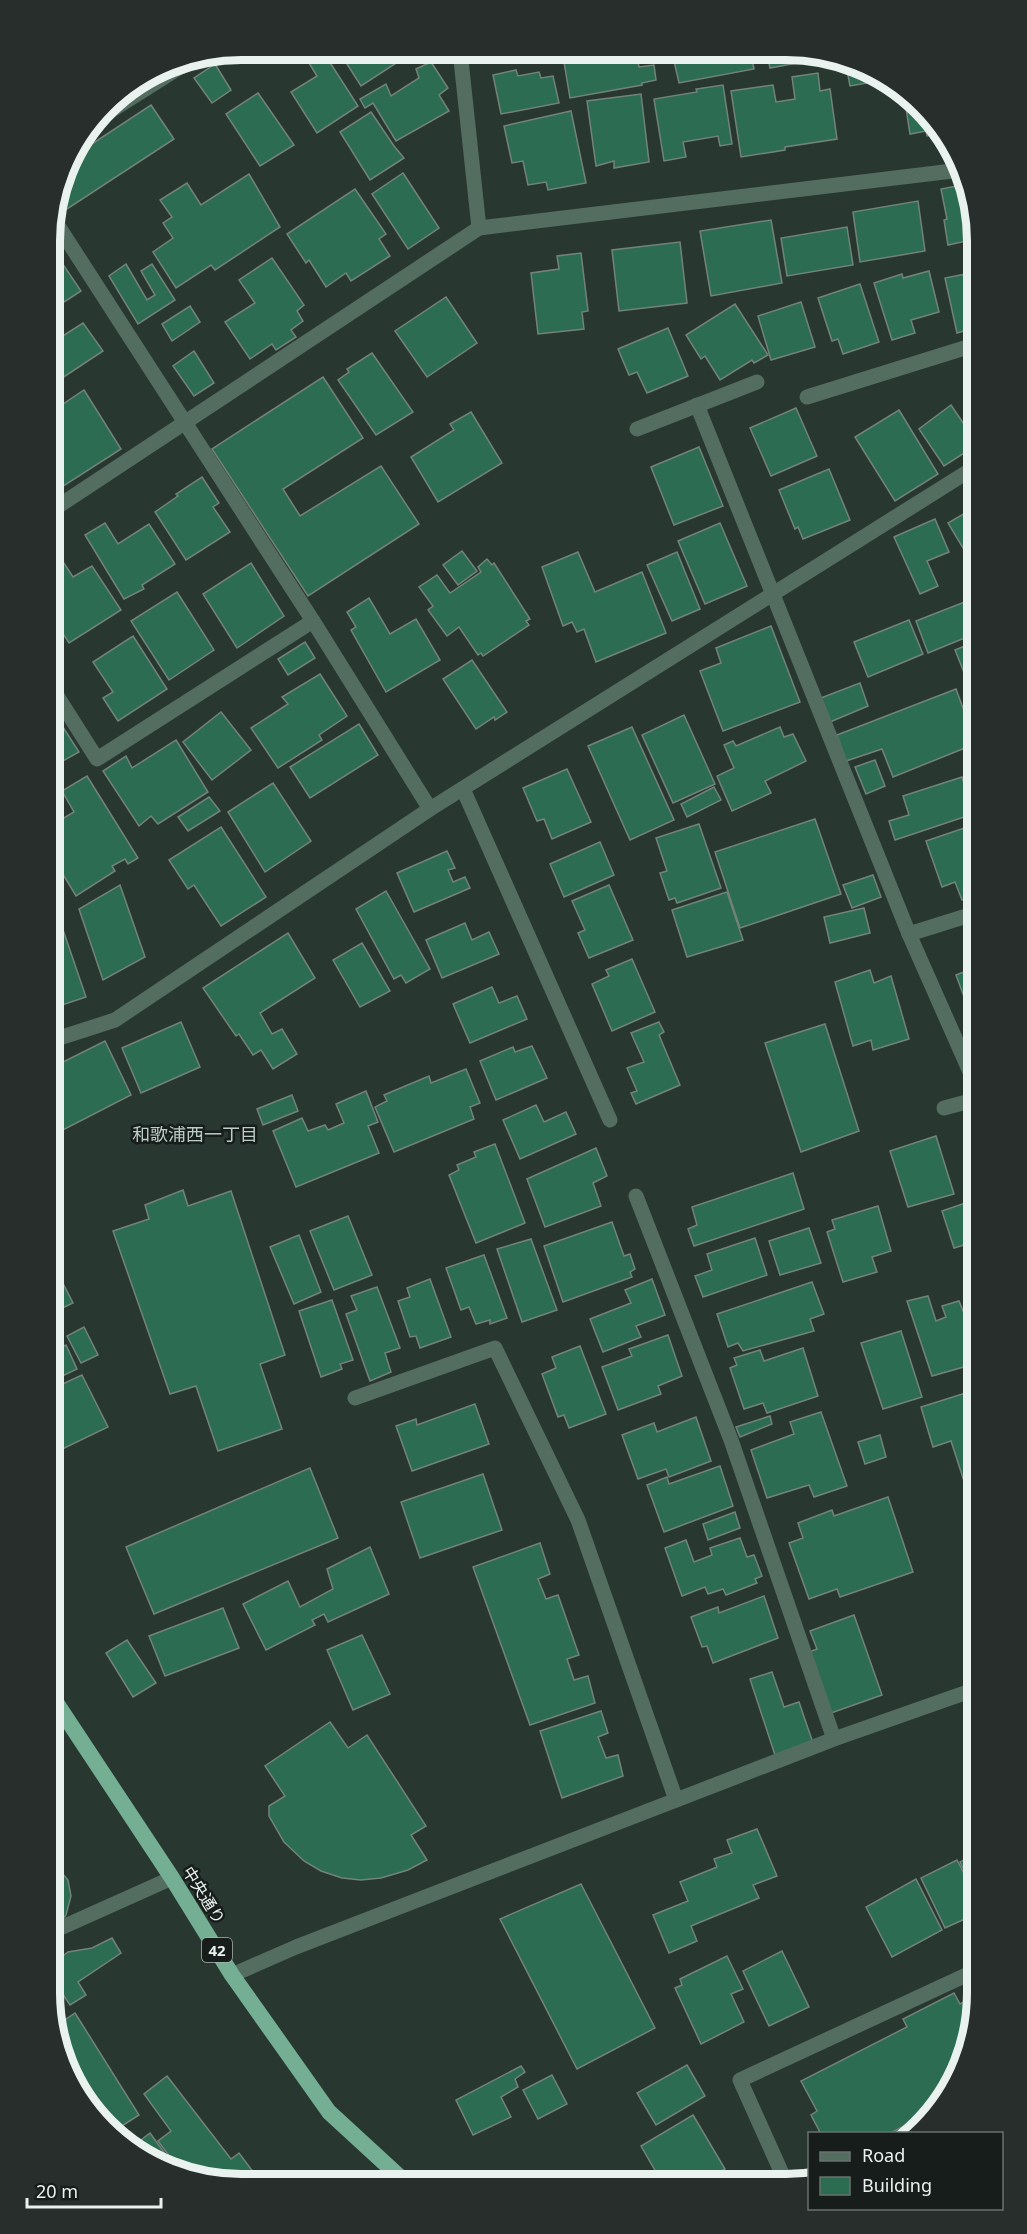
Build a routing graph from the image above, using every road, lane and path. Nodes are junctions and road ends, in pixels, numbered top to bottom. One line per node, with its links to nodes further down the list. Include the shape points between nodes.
1 (461, 60): 5 (street)
2 (161, 79): 3 (street)
3 (133, 97)
4 (953, 171): 5 (street)
5 (478, 228): 11 (street)
6 (60, 229): 11 (street)
7 (967, 346): 9 (street)
8 (757, 382): 10 (street)
9 (807, 397)
10 (697, 405): 12 (street); 15 (street)
11 (186, 422): 14 (street); 16 (street)
12 (637, 429)
13 (967, 472): 15 (street)
14 (60, 505)
15 (772, 592): 18 (street); 21 (street)
16 (313, 621): 17 (street, via 97,759); 19 (street)
17 (60, 702)
18 (463, 789): 19 (street); 26 (street)
19 (430, 809): 22 (street, via 115,1020)
20 (967, 916): 21 (street)
21 (909, 934): 23 (street)
22 (60, 1038)
23 (967, 1065)
24 (967, 1103): 25 (street)
25 (944, 1108)
26 (610, 1120)
27 (636, 1196): 31 (street, via 730,1440)
28 (355, 1398): 32 (street, via 495,1348 578,1520)
29 (967, 1696): 31 (street)
30 (60, 1709): 33 (highway, 中央通り / 42)
31 (834, 1739): 32 (street)
32 (676, 1800): 35 (street)
33 (172, 1878): 34 (street); 35 (highway, 中央通り / 42)
34 (60, 1928)
35 (232, 1975): 37 (highway, 中央通り / 42, via 329,2112)
36 (967, 1975): 38 (street, via 740,2080)
37 (396, 2174)
38 (782, 2174)

